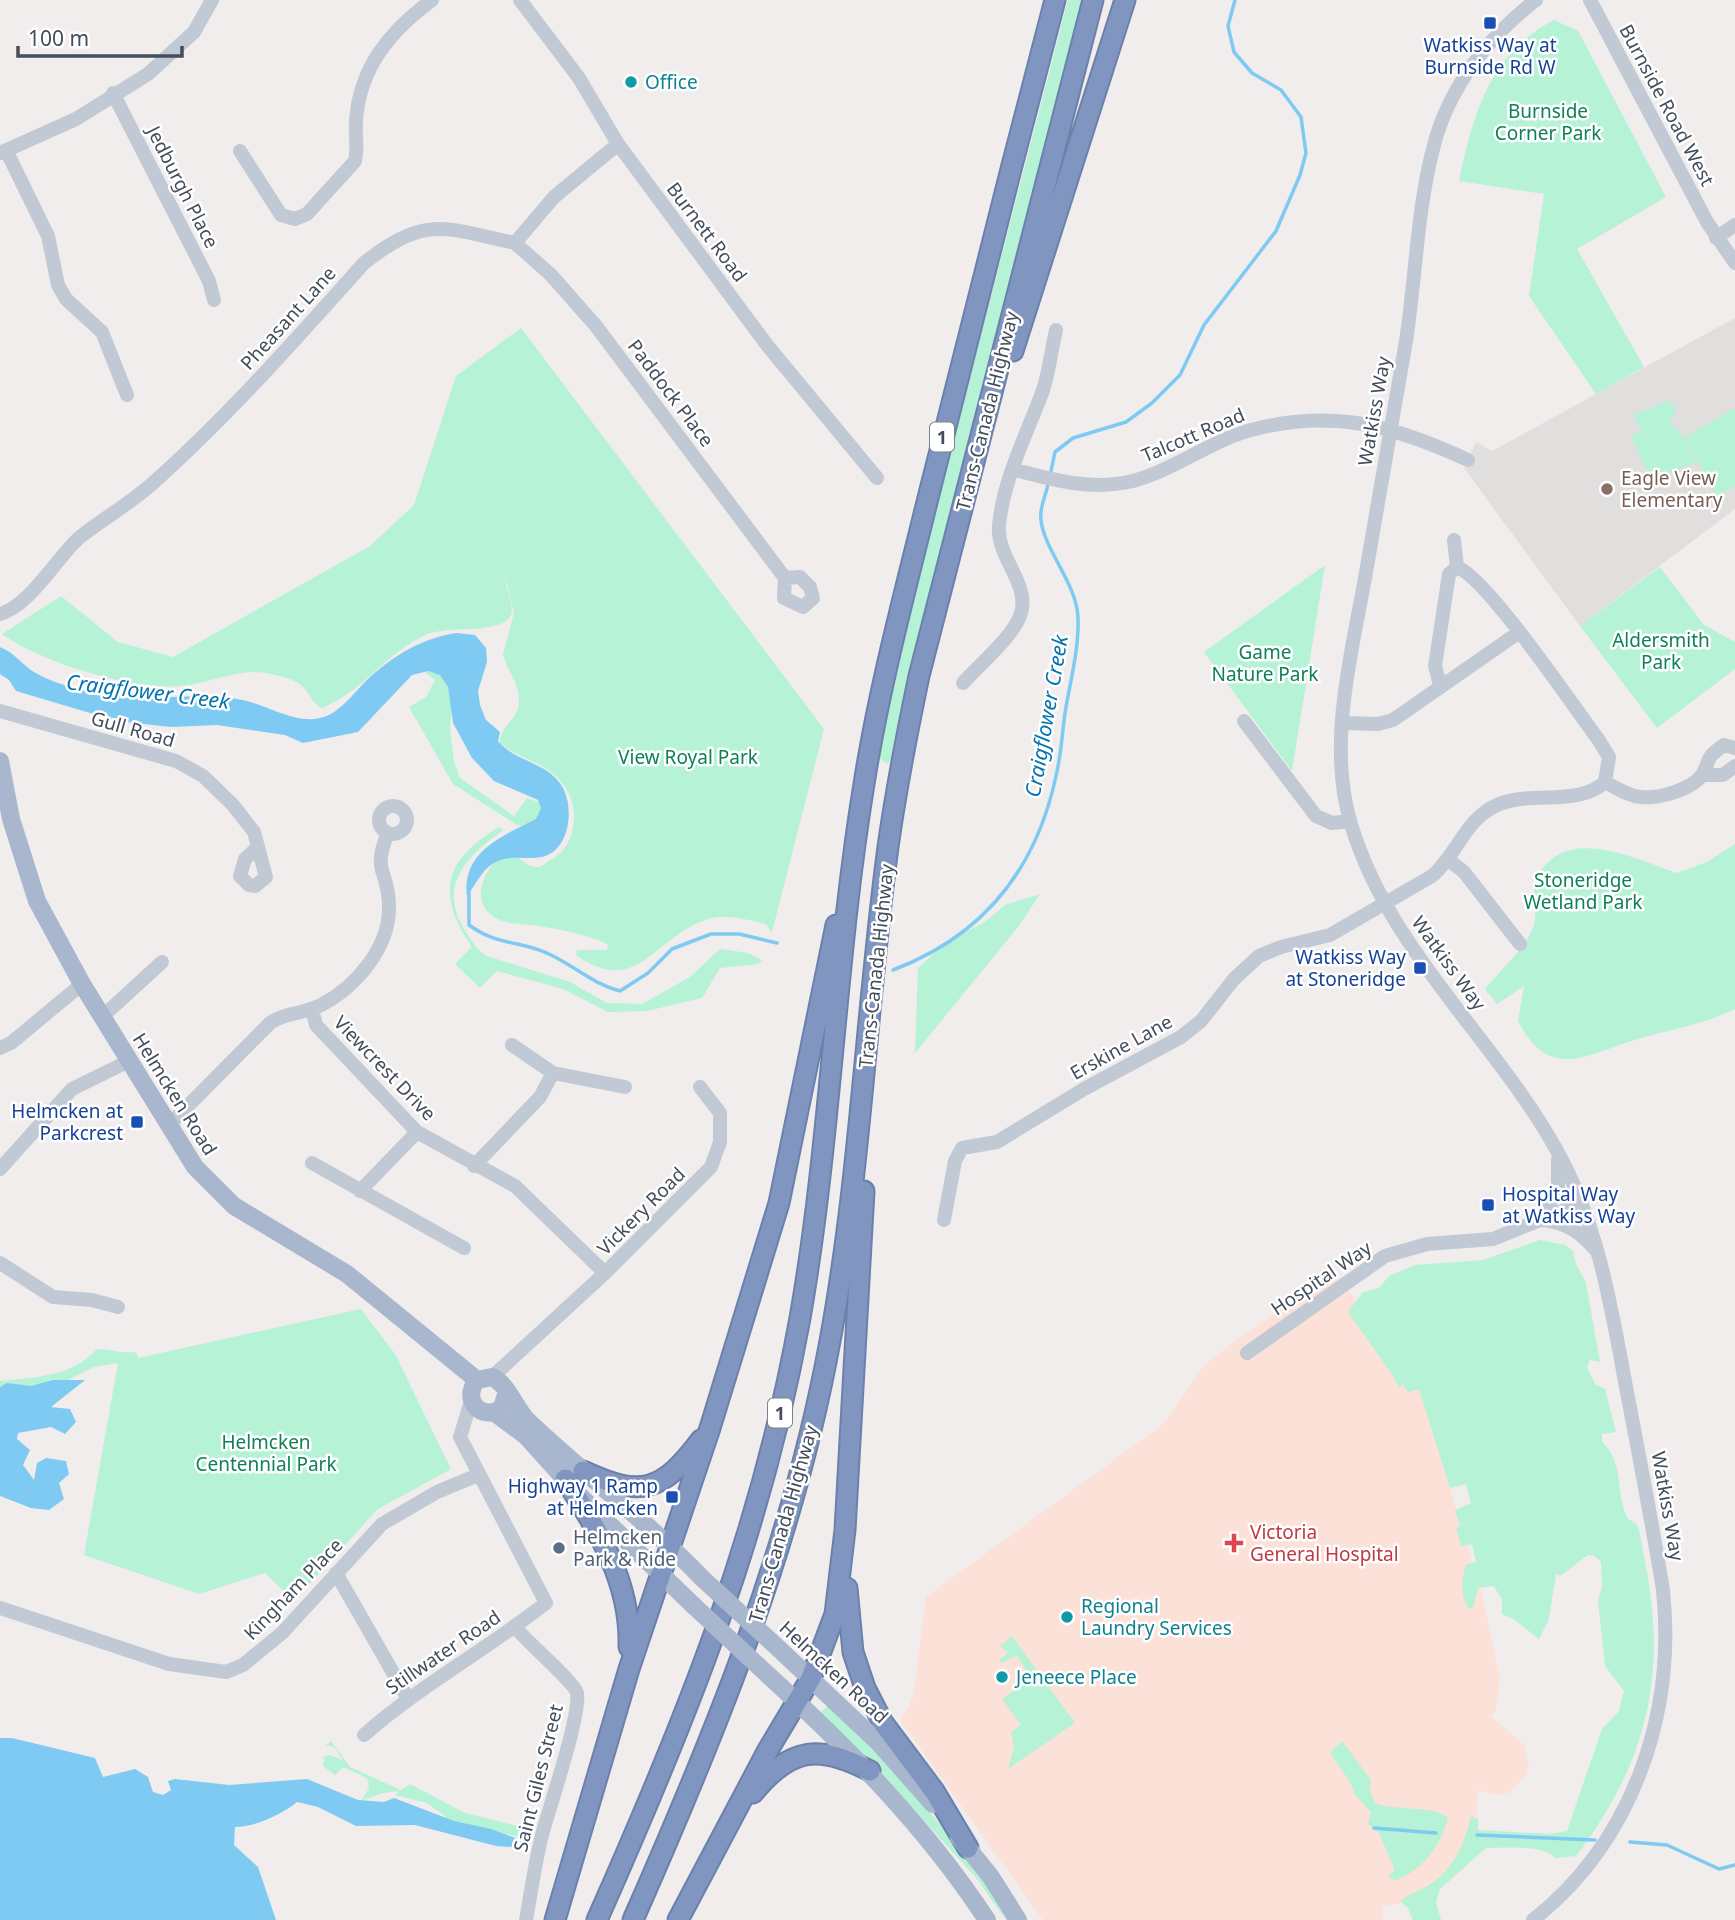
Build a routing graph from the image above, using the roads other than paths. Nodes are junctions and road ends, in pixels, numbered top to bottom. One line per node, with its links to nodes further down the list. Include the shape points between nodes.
1 (212, 0): 9 (street, via 194,32 175,52)
2 (432, 0): 12 (street, via 383,44 368,69 356,122 355,161 307,214 288,218 276,209)
3 (520, 0): 10 (street, Burnett Road, via 579,78)
4 (1055, 0): 47 (highway, Trans-Canada Highway / 1, via 885,671)
5 (1093, 0): 24 (highway, Trans-Canada Highway / 1)
6 (1125, 0): 24 (highway)
7 (1536, 0): 20 (street, Watkiss Way, via 1492,39 1472,64 1448,106 1434,145)
8 (1590, 0): 14 (street, Burnside Road West)
9 (113, 93): 11 (street, via 76,119); 17 (street, Jedburgh Place, via 209,281)
10 (618, 144): 15 (street, via 554,197); 23 (street, Burnett Road, via 767,345)
11 (3, 151): 19 (street, via 48,236 58,285 66,299 102,332)
12 (240, 151)
13 (1735, 225): 14 (street)
14 (1716, 238): 16 (street, Burnside Road West)
15 (515, 243): 27 (street, Paddock Place, via 596,326); 29 (street, Pheasant Lane, via 458,229 421,229 389,243 364,263 211,429 150,485 79,538)
16 (1735, 263)
17 (214, 300)
18 (1056, 330): 22 (street, via 1043,390)
19 (127, 395)
20 (1391, 429): 21 (street, Talcott Road); 22 (street, Talcott Road, via 1324,420 1277,424 1248,431 1134,481 1093,486); 36 (street, Watkiss Way)
21 (1468, 460)
22 (1012, 470): 32 (street, via 998,527 1022,598 1021,612 1015,626)
23 (877, 478)
24 (967, 495): 52 (highway, Trans-Canada Highway / 1, via 919,676 904,752 888,845)
25 (1454, 540): 26 (street)
26 (1457, 567): 31 (street, via 1468,571); 33 (street, via 1449,574 1435,666)
27 (785, 578)
28 (0, 604): 29 (street)
29 (16, 605): 30 (street, Pheasant Lane)
30 (0, 614)
31 (1518, 633): 33 (street); 41 (street, via 1609,757)
32 (963, 683)
33 (1440, 685): 36 (street, via 1392,720)
34 (0, 711): 45 (street, Gull Road, via 176,761 203,776 233,805 254,832)
35 (1244, 721): 42 (street, via 1316,816 1332,823)
36 (1343, 723): 42 (street, Watkiss Way, via 1342,763)
37 (1735, 748): 40 (street, via 1724,745 1709,756)
38 (0, 761): 43 (main road, Helmcken Road)
39 (1735, 766): 40 (street, via 1723,775)
40 (1702, 775): 41 (street, via 1686,787 1642,797)
41 (1605, 782): 46 (street, via 1580,795 1496,805 1479,816)
42 (1350, 821): 48 (street, Watkiss Way)
43 (6, 822): 51 (main road, Helmcken Road, via 37,901)
44 (388, 833): 53 (street, via 379,861 389,915 379,948 336,995)
45 (256, 849)
46 (1449, 860): 48 (street); 49 (street, via 1464,872)
47 (850, 878): 79 (highway, via 831,940 779,1203); 98 (highway, Trans-Canada Highway / 1, via 810,1257 776,1434 759,1502 709,1654)
48 (1385, 905): 63 (street, Watkiss Way); 69 (street, Erskine Lane, via 1330,935 1259,956 1181,1037 997,1142 961,1148)
49 (1520, 944)
50 (162, 962): 54 (street)
51 (82, 984): 54 (main road, Helmcken Road); 56 (street)
52 (871, 1004): 82 (highway, via 871,1108); 99 (highway, Trans-Canada Highway / 1, via 843,1265 806,1452 745,1653)
53 (312, 1009): 61 (street, via 270,1023); 62 (street, Viewcrest Drive, via 316,1025)
54 (102, 1017): 57 (main road, Helmcken Road)
55 (512, 1045): 58 (street)
56 (0, 1048)
57 (129, 1061): 61 (main road, Helmcken Road); 66 (street, via 72,1089)
58 (553, 1073): 59 (street); 65 (street, via 540,1097)
59 (625, 1087)
60 (700, 1087): 74 (street, Vickery Road, via 720,1113 720,1142 711,1167)
61 (168, 1126): 77 (main road, Helmcken Road, via 195,1167 234,1206 347,1275)
62 (417, 1132): 65 (street, Viewcrest Drive); 67 (street)
63 (1558, 1151): 68 (street, Watkiss Way); 70 (street, via 1558,1187)
64 (313, 1163): 67 (street)
65 (474, 1166): 74 (street, Viewcrest Drive, via 515,1186)
66 (0, 1169)
67 (360, 1191): 71 (street)
68 (1582, 1203): 70 (street, Hospital Way); 72 (street, Watkiss Way)
69 (944, 1220)
70 (1542, 1220): 72 (street, via 1563,1222); 76 (street, Hospital Way, via 1493,1238 1427,1244 1385,1256)
71 (464, 1248)
72 (1600, 1255): 103 (street, Watkiss Way, via 1664,1590 1664,1682 1649,1750 1619,1819 1581,1873)
73 (0, 1264): 75 (street, via 53,1297)
74 (604, 1273): 77 (street, Vickery Road)
75 (118, 1307)
76 (1247, 1353)
77 (486, 1390): 78 (main road, via 485,1414); 78 (main road, via 507,1400); 80 (street, via 460,1437); 81 (main road, Helmcken Road, via 517,1410)
78 (495, 1413): 81 (main road, Helmcken Road)
79 (710, 1428): 81 (highway, via 678,1467 649,1486 625,1488); 83 (highway)
80 (478, 1475): 84 (street, Kingham Place, via 382,1524); 87 (street, Stillwater Road, via 545,1603)
81 (574, 1475): 83 (main road, Helmcken Road); 85 (main road, Helmcken Road); 88 (highway, via 624,1593 630,1620)
82 (845, 1530): 89 (highway, via 835,1614); 94 (highway, via 850,1634 864,1688)
83 (670, 1544): 85 (highway); 89 (main road, Helmcken Road, bridge)
84 (336, 1573): 86 (street, Kingham Place, via 282,1633 243,1665 226,1672 169,1664); 90 (street)
85 (660, 1573): 88 (highway); 91 (main road, Helmcken Road, bridge)
86 (0, 1608)
87 (515, 1627): 90 (street, Stillwater Road); 96 (street, Saint Giles Street, via 548,1663 568,1677 577,1693)
88 (629, 1669): 97 (highway)
89 (811, 1678): 91 (highway); 94 (main road, Helmcken Road, via 880,1744)
90 (407, 1697): 92 (street, Stillwater Road)
91 (796, 1700): 93 (main road, Helmcken Road); 95 (highway)
92 (364, 1735)
93 (870, 1771): 95 (highway, via 831,1754 792,1758 768,1775); 101 (main road, Helmcken Road, via 934,1846)
94 (968, 1848): 102 (main road, Helmcken Road)
95 (716, 1849): 100 (highway)
96 (526, 1920)
97 (555, 1920)
98 (597, 1920)
99 (633, 1920)
100 (678, 1920)
101 (987, 1920)
102 (1018, 1920)
103 (1533, 1920)

